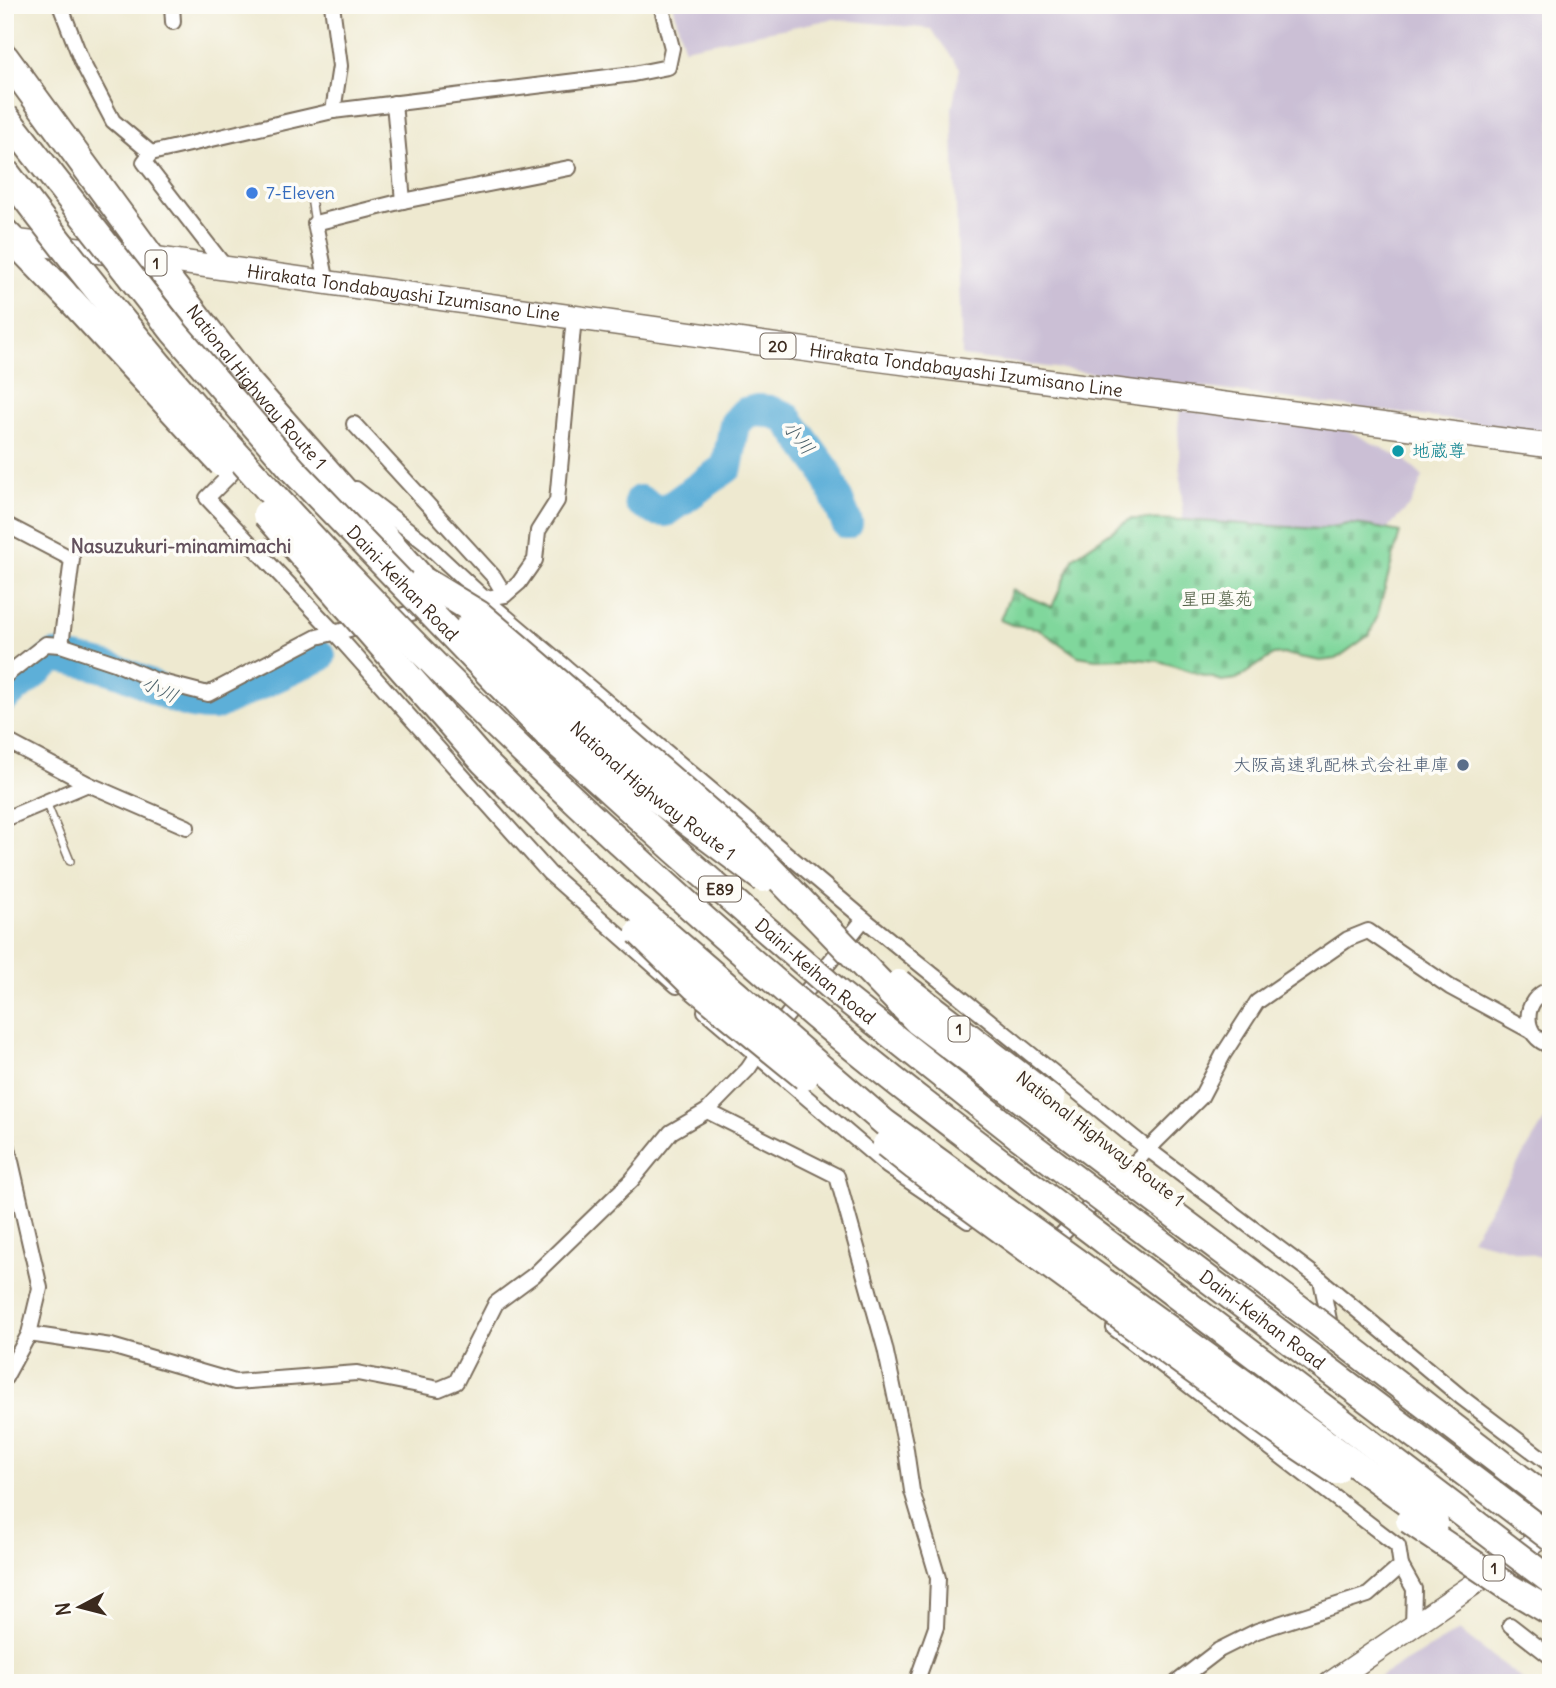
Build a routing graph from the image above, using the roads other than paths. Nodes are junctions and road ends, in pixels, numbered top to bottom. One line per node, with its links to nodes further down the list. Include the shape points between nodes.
1 (60, 5): 10 (street, via 82,62 113,121)
2 (172, 5): 5 (street)
3 (332, 5): 8 (street, via 341,66)
4 (661, 5): 7 (street, via 673,48 668,66)
5 (173, 22)
6 (5, 57): 17 (highway, National Highway Route 1 / 1)
7 (394, 103): 8 (street); 14 (street)
8 (333, 111): 10 (street)
9 (5, 116): 56 (highway, Daini-Keihan Road / E89, bridge, via 174,332 294,471 547,734 841,995 1039,1152)
10 (151, 153): 18 (street, via 144,162)
11 (569, 168): 14 (street)
12 (5, 171): 59 (highway, Daini-Keihan Road / E89, bridge, via 147,351 270,492 419,650 644,865 818,1018)
13 (311, 198): 15 (lane)
14 (403, 201): 15 (street)
15 (315, 223): 19 (street)
16 (8, 238): 17 (main road, Hirakata Tondabayashi Izumisano Line / 20); 24 (highway, 1, bridge)
17 (152, 258): 18 (main road, Hirakata Tondabayashi Izumisano Line / 20); 23 (highway, National Highway Route 1 / 1, via 249,383)
18 (226, 268): 19 (main road, Hirakata Tondabayashi Izumisano Line / 20)
19 (327, 282): 20 (main road, Hirakata Tondabayashi Izumisano Line / 20)
20 (574, 317): 22 (main road, Hirakata Tondabayashi Izumisano Line / 20); 27 (street, via 557,501 538,531 535,560)
21 (354, 424): 27 (street, via 494,577)
22 (1551, 446)
23 (319, 460): 26 (highway, National Highway Route 1 / 1); 28 (street, via 424,542)
24 (231, 474): 29 (street, via 207,498); 33 (highway, 1, bridge)
25 (5, 524): 30 (street, via 72,559)
26 (423, 580): 49 (highway, National Highway Route 1 / 1, bridge, via 637,784 1066,1111); 53 (highway, bridge, via 479,614 747,845 917,1021)
27 (505, 595): 28 (street)
28 (485, 599): 29 (street, via 453,602); 39 (street)
29 (335, 633): 30 (street, via 317,636 208,694 154,680); 43 (street, via 549,873)
30 (61, 645): 31 (street, via 46,644)
31 (5, 676)
32 (5, 740): 34 (street)
33 (483, 761): 58 (highway, 1, bridge, via 595,872 885,1123); 60 (highway, bridge, via 523,819 695,987 915,1167 1288,1439)
34 (88, 784): 35 (street); 37 (street)
35 (46, 802): 36 (street); 38 (lane)
36 (5, 819)
37 (187, 827)
38 (70, 861)
39 (864, 919): 43 (street); 46 (street)
40 (1551, 989): 41 (street, via 1532,1002 1528,1011)
41 (1531, 1031): 42 (street); 46 (street, via 1450,987 1368,931 1348,939 1257,1002 1201,1097)
42 (1551, 1046)
43 (756, 1056): 44 (street); 47 (street, via 887,1166)
44 (707, 1111): 50 (street, via 671,1132 621,1191 534,1275 496,1303 456,1382 439,1389 356,1373 235,1382 111,1346); 64 (street, via 837,1176 885,1348 912,1491 938,1578 936,1627)
45 (5, 1135): 50 (street, via 40,1288)
46 (1149, 1150): 47 (street); 48 (street)
47 (1031, 1264): 57 (street, via 1398,1546)
48 (1321, 1280): 49 (street); 52 (street)
49 (1329, 1320): 54 (highway, National Highway Route 1 / 1, bridge)
50 (29, 1334): 51 (street)
51 (5, 1378)
52 (1546, 1462)
53 (1551, 1502)
54 (1551, 1510)
55 (1551, 1531): 58 (street)
56 (1551, 1538)
57 (1401, 1566): 62 (street, via 1414,1589); 65 (street, via 1368,1595 1257,1631 1219,1650)
58 (1494, 1568): 60 (highway, 1); 62 (street)
59 (1551, 1581)
60 (1551, 1614)
61 (1510, 1625): 63 (street)
62 (1413, 1627): 66 (street)
63 (1551, 1657)
64 (916, 1683)
65 (1176, 1683)
66 (1330, 1683)

